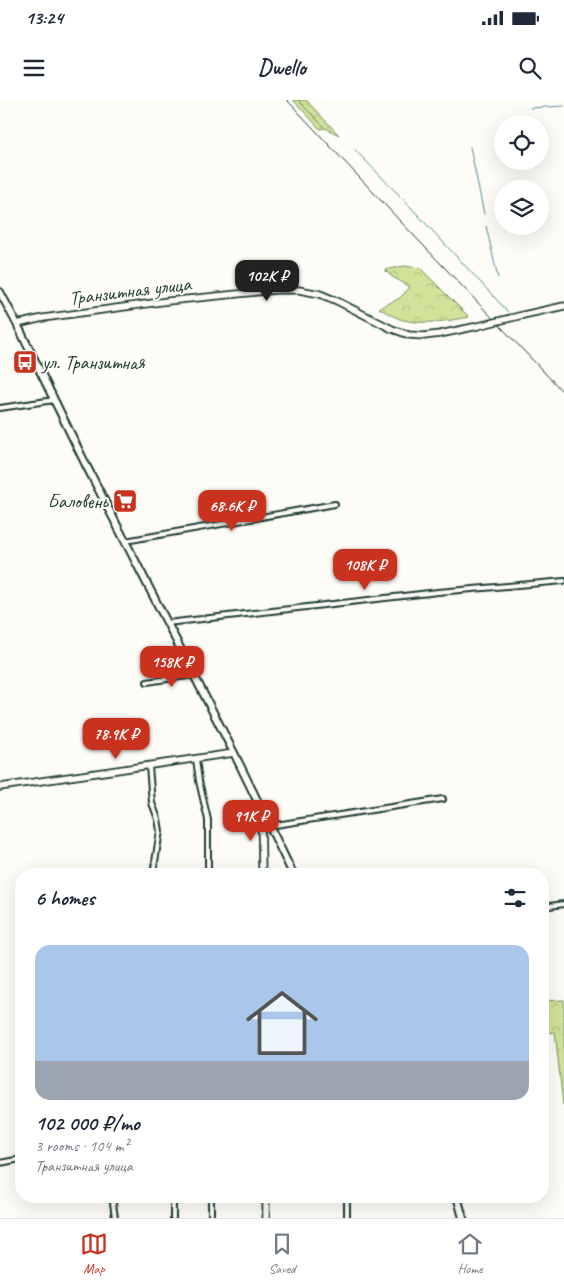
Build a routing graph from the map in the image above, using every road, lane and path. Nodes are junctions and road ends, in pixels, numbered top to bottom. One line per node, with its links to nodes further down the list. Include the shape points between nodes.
1 (0, 292): 3 (main road)
2 (564, 306): 3 (main road, Транзитная улица, bridge, via 424,336 392,329 320,294 276,290 43,318)
3 (17, 324): 4 (main road)
4 (54, 400): 5 (street); 7 (main road)
5 (0, 408)
6 (335, 504): 7 (street)
7 (125, 541): 9 (main road)
8 (564, 581): 9 (street)
9 (167, 623): 10 (main road)
10 (194, 675): 11 (street); 12 (main road)
11 (147, 682)
12 (234, 753): 13 (main road); 17 (main road)
13 (196, 759): 14 (main road); 20 (street, via 208,820)
14 (149, 766): 15 (main road); 19 (street, via 152,803 160,831)
15 (0, 787)
16 (444, 799): 18 (street)
17 (261, 809): 18 (main road); 21 (main road)
18 (269, 826): 22 (main road)
19 (154, 868)
20 (208, 868)
21 (262, 868)
22 (290, 868)
23 (564, 904): 24 (street)
24 (549, 906)
25 (15, 1160): 26 (street)
26 (0, 1163)
27 (113, 1203): 33 (street)
28 (172, 1203): 34 (street)
29 (211, 1203): 35 (street)
30 (266, 1203): 36 (main road)
31 (347, 1203): 37 (street)
32 (459, 1203): 38 (main road)
33 (115, 1218)
34 (173, 1218)
35 (211, 1218)
36 (266, 1218)
37 (347, 1218)
38 (463, 1218)

